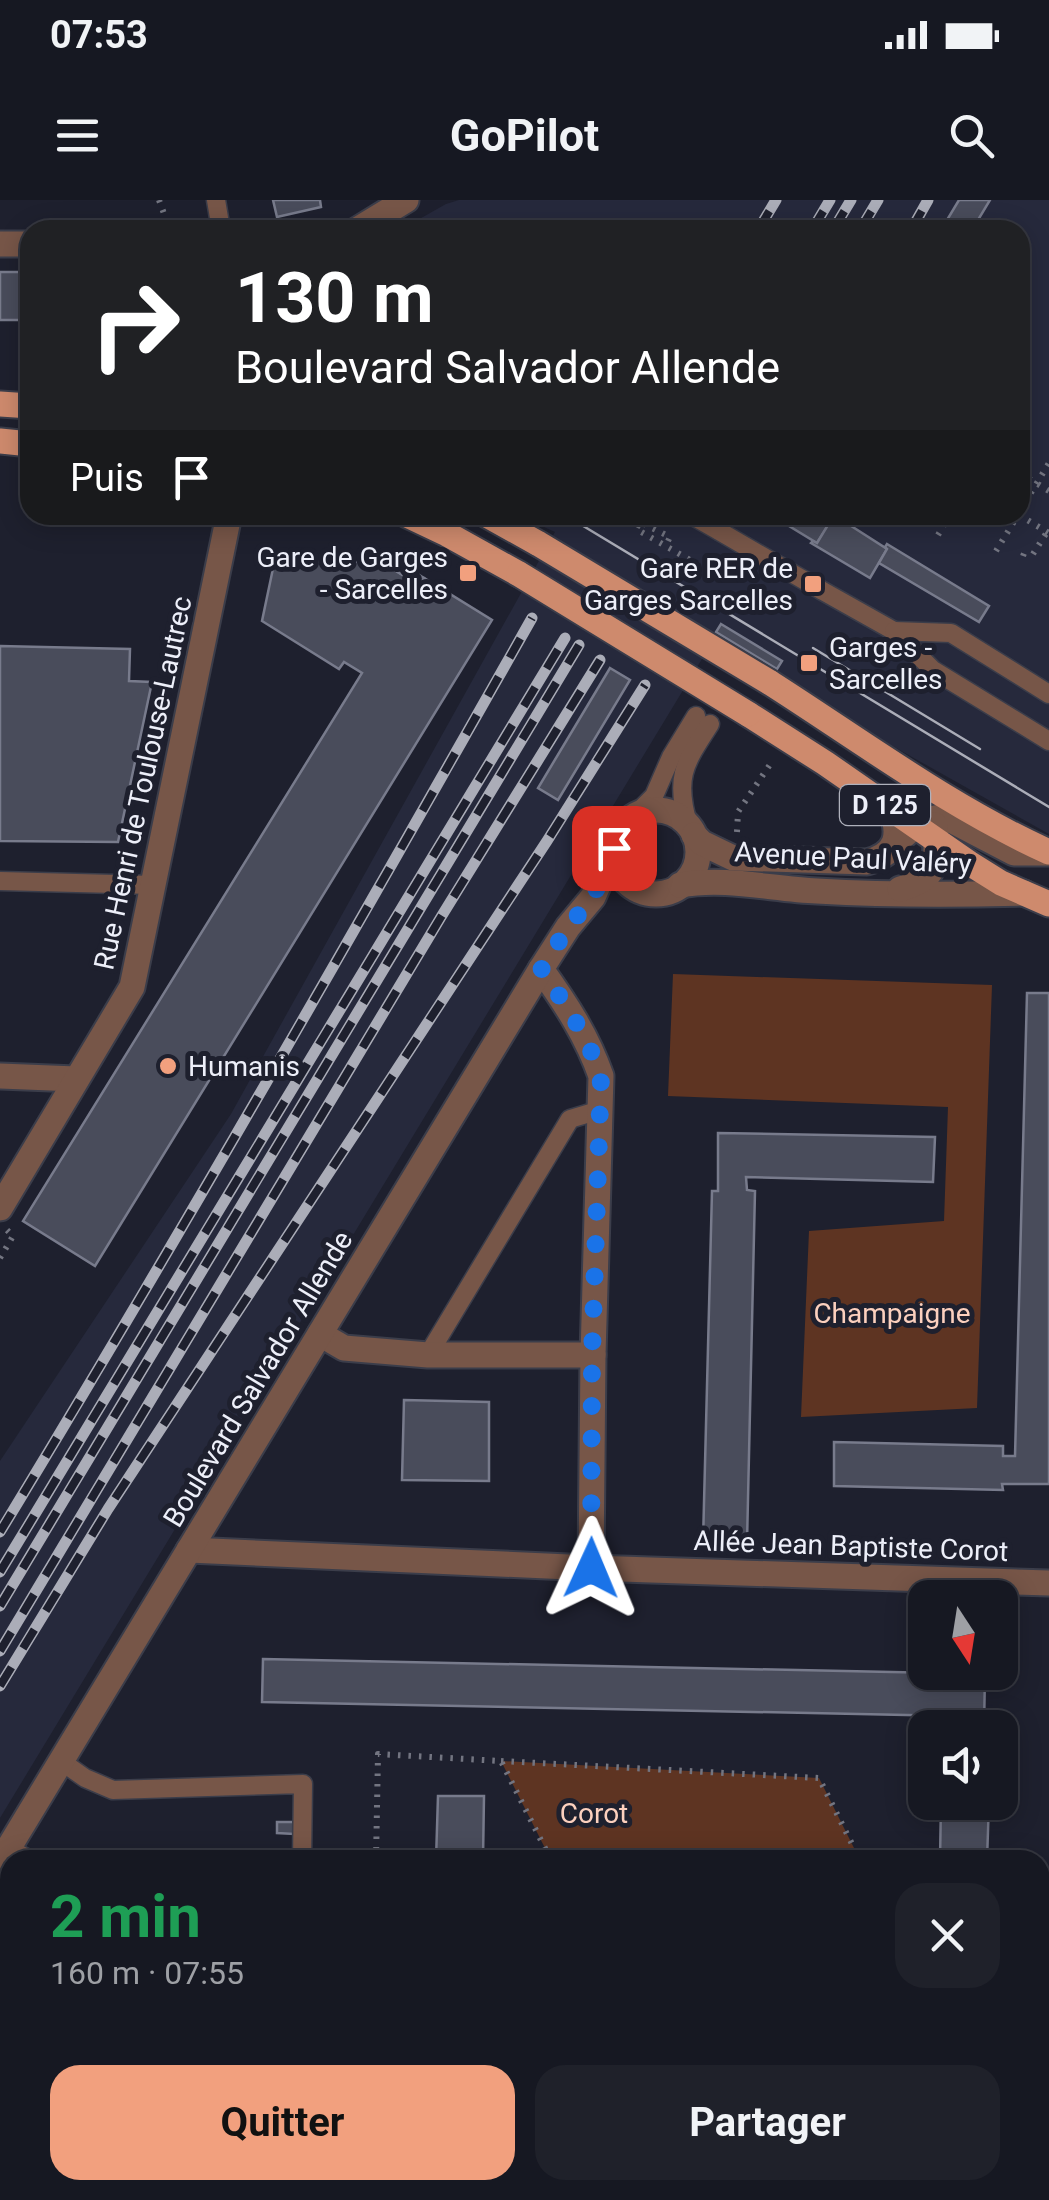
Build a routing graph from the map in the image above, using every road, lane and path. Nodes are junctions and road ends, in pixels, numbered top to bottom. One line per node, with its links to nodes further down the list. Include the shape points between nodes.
1 (406, 200): 2 (street)
2 (369, 220)
3 (1049, 463): 5 (path)
4 (1030, 479): 5 (path)
5 (1036, 483): 6 (path); 7 (path)
6 (1049, 491)
7 (1030, 494)
8 (227, 525): 36 (street, Rue Henri de Toulouse-Lautrec)
9 (428, 525): 27 (main road, Avenue Paul Valéry / D 125, bridge, via 748,714)
10 (505, 525): 26 (main road, Avenue Paul Valéry / D 125, bridge)
11 (638, 525): 21 (path)
12 (646, 525): 18 (path)
13 (709, 525): 22 (lane, bridge)
14 (944, 525): 17 (path)
15 (1012, 525): 19 (path)
16 (1048, 533): 20 (path)
17 (938, 534)
18 (668, 541)
19 (996, 552)
20 (1027, 554)
21 (711, 572)
22 (894, 631): 23 (lane, via 951,633); 24 (lane, via 932,670)
23 (1049, 694)
24 (1049, 741)
25 (765, 772): 30 (path, via 738,812)
26 (914, 776): 29 (street, via 924,788); 34 (main road, Avenue Paul Valéry / D 125)
27 (890, 808): 29 (main road, Avenue Paul Valéry / D 125); 33 (street, Avenue Paul Valéry, via 898,829)
28 (634, 816): 31 (street, via 664,811); 31 (lane, via 703,720 684,768 682,800); 32 (street)
29 (928, 828): 33 (street, via 907,832); 34 (street, via 945,816 1014,852); 39 (street, via 936,864 926,878); 40 (main road, Avenue Paul Valéry / D 125, via 1001,883)
30 (736, 830)
31 (692, 831): 33 (street, Avenue Paul Valéry, via 733,858 867,862); 37 (street, via 696,864)
32 (614, 848): 38 (street, via 624,879); 42 (street, Boulevard Salvador Allende, via 593,897)
33 (889, 850)
34 (1049, 853)
35 (0, 880): 36 (lane)
36 (153, 885): 45 (street, Rue Henri de Toulouse-Lautrec, via 132,987)
37 (680, 885): 38 (street); 39 (street, Avenue Paul Valéry, via 721,881)
38 (646, 892): 42 (street, Boulevard Salvador Allende, via 612,899)
39 (880, 893): 40 (street, Avenue Paul Valéry)
40 (1037, 894): 41 (main road, Avenue Paul Valéry / D 125)
41 (1049, 904)
42 (568, 927): 43 (street, Boulevard Salvador Allende)
43 (541, 970): 46 (street, via 589,1044 601,1076); 50 (street, Boulevard Salvador Allende)
44 (0, 1076): 45 (street)
45 (76, 1078): 47 (street, Rue Henri de Toulouse-Lautrec)
46 (600, 1110): 51 (lane, via 570,1119); 52 (street)
47 (0, 1208)
48 (0, 1222): 49 (path, via 13,1236)
49 (0, 1258)
50 (320, 1334): 51 (street, via 344,1348); 53 (street, Boulevard Salvador Allende)
51 (428, 1355): 52 (street)
52 (592, 1355): 54 (street)
53 (189, 1550): 54 (street, Allée Jean Baptiste Corot); 56 (street, Boulevard Salvador Allende)
54 (591, 1568): 55 (street, Allée Jean Baptiste Corot)
55 (1049, 1583)
56 (61, 1761): 58 (street, Boulevard Salvador Allende); 59 (lane, via 113,1790 302,1784)
57 (501, 1761): 60 (path, via 378,1754); 61 (path); 62 (path, via 819,1778)
58 (16, 1850)
59 (302, 1850)
60 (376, 1850)
61 (546, 1850)
62 (855, 1850)

